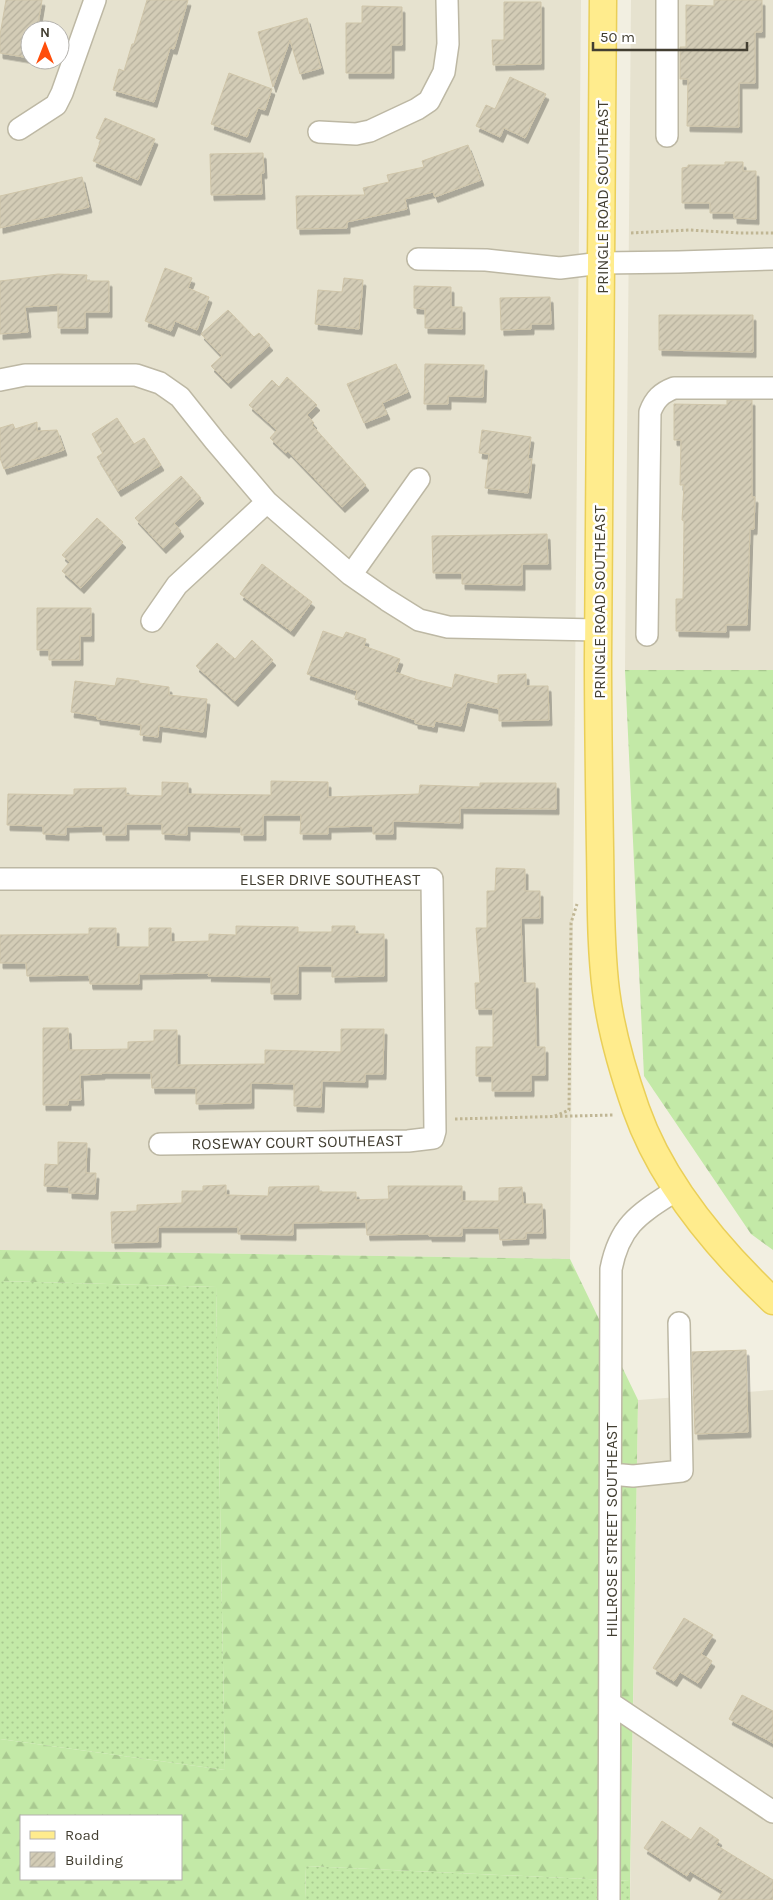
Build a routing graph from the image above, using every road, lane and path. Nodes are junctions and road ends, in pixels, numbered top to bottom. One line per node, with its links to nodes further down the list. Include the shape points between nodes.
1 (95, 0): 5 (street, via 56,105)
2 (447, 0): 6 (street, via 448,44 444,72 430,101 370,131 356,134)
3 (603, 0): 12 (main road, PRINGLE ROAD SOUTHEAST)
4 (666, 0): 7 (street)
5 (19, 129)
6 (320, 132)
7 (667, 136)
8 (631, 233): 9 (path, via 689,230)
9 (773, 233)
10 (418, 259): 12 (street, via 486,260 560,268)
11 (773, 259): 12 (street)
12 (601, 263): 19 (main road, PRINGLE ROAD SOUTHEAST)
13 (0, 380): 16 (street, via 25,375 136,375 160,384 180,397)
14 (773, 388): 20 (street, via 674,388 663,392 654,401 650,412)
15 (419, 479): 17 (street)
16 (267, 502): 17 (street); 18 (street, via 177,585)
17 (351, 575): 19 (street, via 419,620 448,626)
18 (152, 621)
19 (598, 630): 23 (main road, PRINGLE ROAD SOUTHEAST, via 602,942 606,993 621,1062)
20 (647, 635)
21 (0, 879): 25 (street, ELSER DRIVE SOUTHEAST, via 432,880)
22 (581, 899): 24 (path, via 572,923 569,1110)
23 (637, 1114): 24 (path); 27 (main road, PRINGLE ROAD SOUTHEAST, via 663,1167)
24 (555, 1116): 25 (path)
25 (434, 1129): 26 (street, ROSEWAY COURT SOUTHEAST, via 408,1141)
26 (160, 1144)
27 (678, 1189): 28 (main road, PRINGLE ROAD SOUTHEAST, via 704,1229); 30 (street, HILLROSE STREET SOUTHEAST, via 631,1223 615,1249 611,1269)
28 (773, 1301)
29 (679, 1323): 30 (street, via 682,1471 633,1476)
30 (611, 1474): 31 (street, HILLROSE STREET SOUTHEAST)
31 (610, 1703): 32 (street); 33 (street, HILLROSE STREET SOUTHEAST)
32 (773, 1812)
33 (609, 1900)

